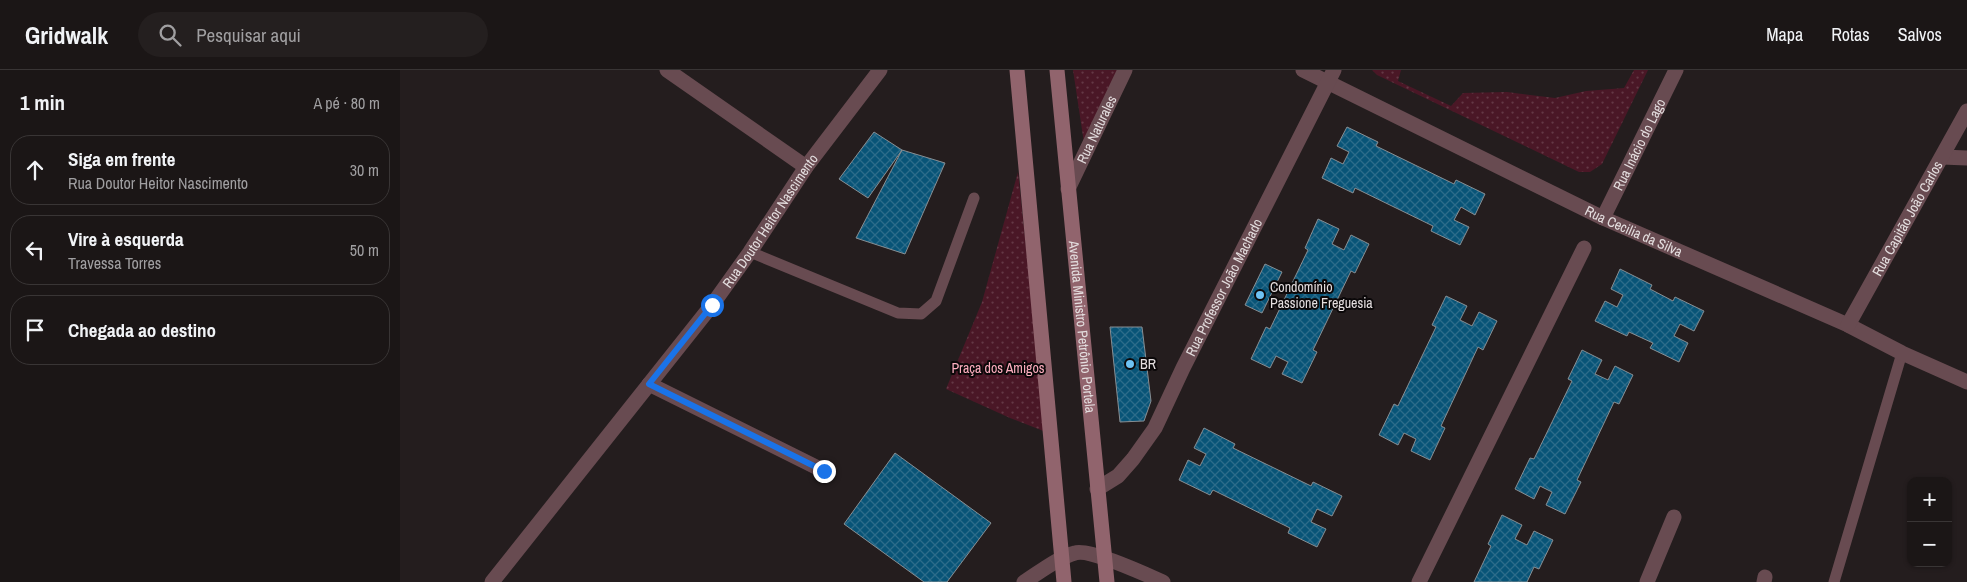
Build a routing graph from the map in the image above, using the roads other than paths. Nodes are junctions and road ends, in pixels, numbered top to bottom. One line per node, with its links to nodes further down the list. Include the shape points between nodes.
1 (667, 70): 12 (street)
2 (880, 70): 12 (street, Rua Doutor Heitor Nascimento)
3 (1017, 70): 25 (main road)
4 (1057, 70): 13 (main road, Avenida Ministro Petrônio Portela)
5 (1125, 70): 13 (street, Rua Naturales)
6 (1303, 70): 8 (street, Rua Cecilia da Silva)
7 (1676, 70): 15 (street, Rua Inácio do Lago)
8 (1331, 76): 15 (street, Rua Cecilia da Silva); 23 (street, Rua Professor João Machado, via 1154,428 1118,476)
9 (1967, 111): 10 (street, Rua Capitão João Carlos)
10 (1942, 157): 11 (street); 18 (street, Rua Capitão João Carlos)
11 (1967, 158)
12 (806, 167): 17 (street, Rua Doutor Heitor Nascimento)
13 (1068, 189): 23 (main road, Avenida Ministro Petrônio Portela)
14 (974, 198): 17 (lane, via 936,301 921,314 898,313)
15 (1602, 218): 18 (street, Rua Cecilia da Silva)
16 (1584, 248): 32 (street)
17 (750, 252): 21 (street, Rua Doutor Heitor Nascimento)
18 (1848, 325): 19 (street, Rua Cecilia da Silva)
19 (1902, 353): 20 (street, Rua Cecilia da Silva); 34 (lane)
20 (1967, 382)
21 (649, 384): 22 (street); 27 (street, Rua Doutor Heitor Nascimento)
22 (824, 471)
23 (1097, 490): 26 (main road, Avenida Ministro Petrônio Portela)
24 (1674, 517): 33 (street)
25 (1062, 558): 26 (street, via 1076,552); 28 (street); 29 (main road)
26 (1104, 558): 30 (main road, Avenida Ministro Petrônio Portela); 31 (street)
27 (492, 582)
28 (1024, 582)
29 (1064, 582)
30 (1107, 582)
31 (1163, 582)
32 (1419, 582)
33 (1647, 582)
34 (1834, 582)

